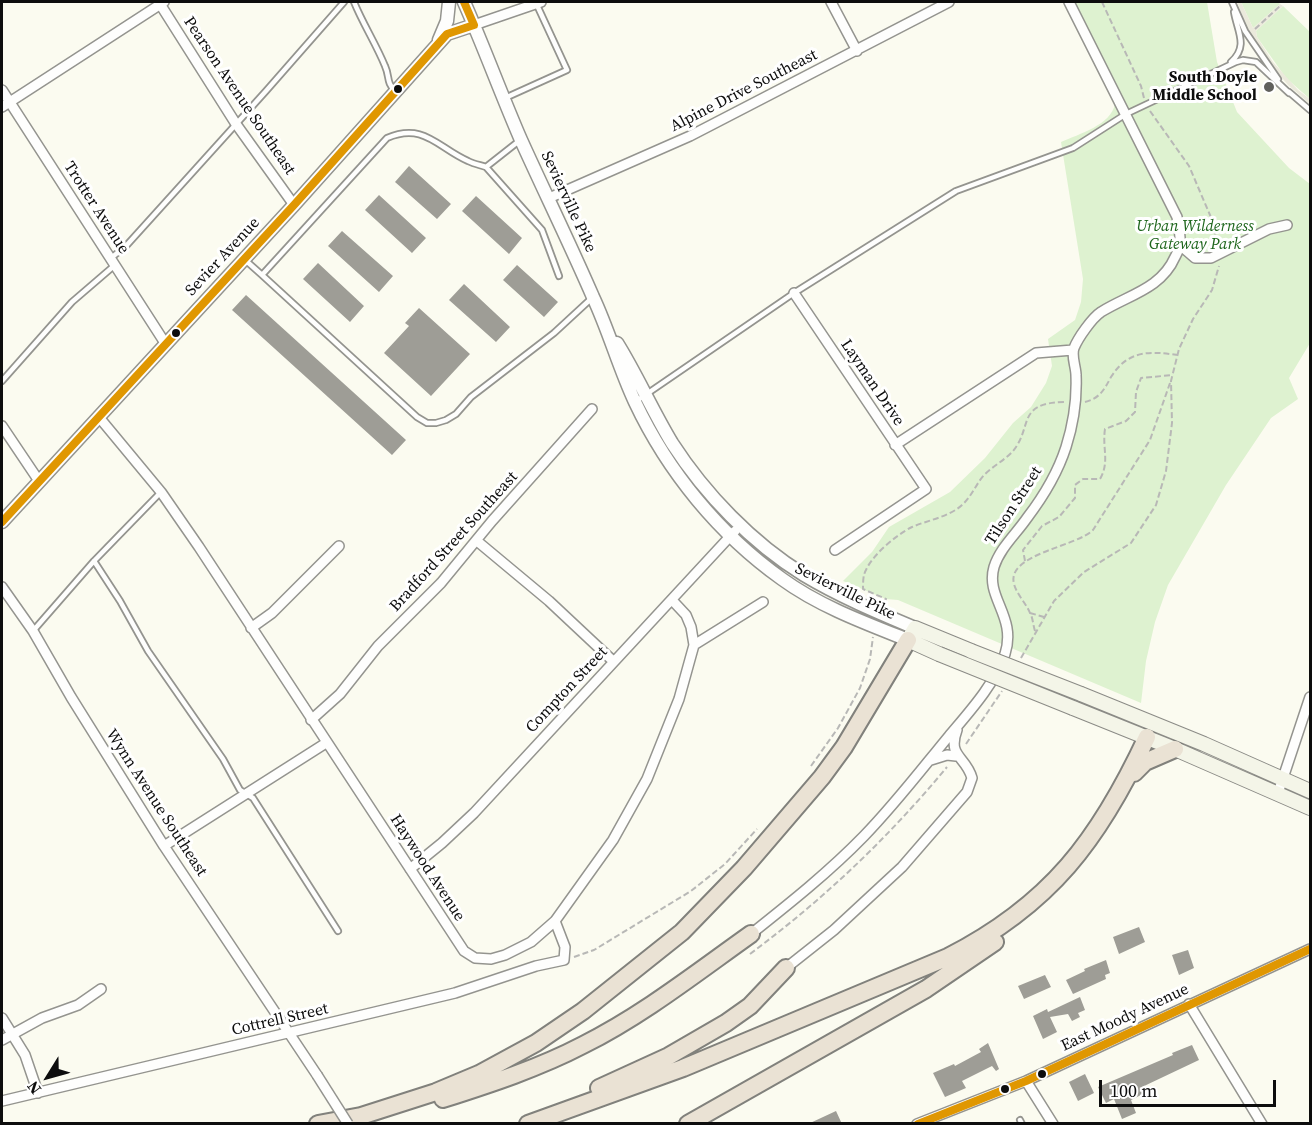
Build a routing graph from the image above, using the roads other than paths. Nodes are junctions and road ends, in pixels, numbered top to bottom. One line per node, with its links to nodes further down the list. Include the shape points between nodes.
1 (344, 2): 22 (lane)
2 (354, 2): 16 (lane)
3 (449, 2): 12 (street, via 447,21)
4 (464, 2): 11 (street, Sevierville Pike)
5 (538, 2): 11 (street); 18 (lane, via 567,70)
6 (831, 2): 13 (street)
7 (949, 2): 13 (street, Alpine Drive Southeast)
8 (1069, 2): 21 (street)
9 (162, 3): 19 (street); 22 (street, Pearson Avenue Southeast)
10 (1233, 3): 14 (lane, via 1242,42 1239,54); 17 (lane, via 1259,54)
11 (474, 25): 12 (street, Sevier Avenue, via 447,34); 18 (street, Sevierville Pike)
12 (436, 46): 16 (street, Sevier Avenue)
13 (857, 51): 25 (street, Alpine Drive Southeast, via 690,136)
14 (1227, 66): 17 (lane, via 1243,60 1256,62); 21 (lane)
15 (2, 90): 19 (street, Trotter Avenue)
16 (395, 91): 26 (street, Sevier Avenue)
17 (1290, 93): 20 (lane)
18 (504, 98): 23 (street, Sevierville Pike)
19 (6, 105): 30 (street, Trotter Avenue)
20 (1311, 110)
21 (1126, 114): 28 (street, via 1177,217); 33 (lane, via 1073,148 956,191)
22 (236, 124): 26 (street, Pearson Avenue Southeast); 30 (lane)
23 (521, 139): 24 (lane); 25 (street, Sevierville Pike)
24 (486, 167): 31 (lane, via 416,133 387,138); 32 (lane, via 542,230)
25 (549, 198): 34 (street, Sevierville Pike)
26 (294, 205): 29 (street, Sevier Avenue)
27 (1287, 225): 28 (street, via 1269,229 1210,258 1195,258)
28 (1180, 245): 37 (street, via 1170,269 1144,290 1100,313)
29 (244, 258): 31 (lane); 36 (street, Sevier Avenue)
30 (113, 261): 36 (street, Trotter Avenue); 38 (lane)
31 (262, 275): 34 (lane, via 427,423 456,414 471,397 554,333)
32 (559, 276)
33 (794, 293): 39 (lane); 44 (street, Layman Drive)
34 (593, 297): 35 (street, Sevierville Pike)
35 (605, 324): 39 (street, Sevierville Pike); 40 (street, Sevierville Pike)
36 (165, 343): 42 (street, Sevier Avenue)
37 (1073, 350): 44 (street, via 1036,353); 64 (street, Tilson Street, via 1076,377 1066,447 1051,482 994,565 993,588 1006,618 1008,642 991,683)
38 (2, 381)
39 (646, 394): 40 (lane); 48 (street, Sevierville Pike, via 689,467)
40 (635, 402): 49 (street, Sevierville Pike, via 679,476)
41 (592, 408): 50 (street, Bradford Street Southeast)
42 (98, 416): 45 (street, Sevier Avenue); 46 (street, Haywood Avenue)
43 (2, 426): 45 (street)
44 (895, 445): 52 (street, Layman Drive, via 926,489)
45 (39, 481): 47 (street, Sevier Avenue)
46 (161, 492): 53 (lane); 57 (street, Haywood Avenue)
47 (2, 522)
48 (741, 525): 49 (street, Compton Street); 59 (street, Sevierville Pike, via 802,574)
49 (730, 536): 55 (street, Compton Street); 59 (street, Sevierville Pike, via 782,579 816,599 876,627)
50 (477, 541): 61 (street); 63 (street, Bradford Street Southeast, via 378,646 340,694)
51 (339, 546): 57 (street, via 272,613)
52 (835, 550)
53 (94, 561): 58 (lane); 74 (lane, via 148,651)
54 (2, 587): 58 (street, Wynn Avenue Southeast)
55 (672, 600): 60 (street, via 686,615); 61 (street, Compton Street)
56 (763, 602): 60 (street)
57 (251, 628): 63 (street, Haywood Avenue)
58 (33, 631): 76 (street, Wynn Avenue Southeast)
59 (912, 634): 65 (main road, Sevierville Pike, bridge, via 971,651 1081,694); 65 (main road, Sevierville Pike, bridge, via 939,654 1072,708); 93 (highway, via 822,777 744,868 682,932 592,1005 536,1043 457,1083)
60 (694, 645): 79 (street, Haywood Avenue, via 679,699 647,779 613,840)
61 (613, 661): 77 (street, Compton Street, via 474,813)
62 (1311, 697): 70 (street)
63 (311, 720): 66 (street, Haywood Avenue)
64 (958, 728): 68 (street); 69 (street, Tilson Street)
65 (1150, 731): 67 (main road, Sevierville Pike); 70 (main road, Sevierville Pike); 71 (highway)
66 (326, 743): 74 (street); 77 (street, Haywood Avenue)
67 (1175, 748): 71 (highway, via 1138,767); 73 (main road, Sevierville Pike)
68 (956, 756): 69 (street); 83 (street, via 971,774 967,792 884,885)
69 (931, 760): 81 (street, Tilson Street, via 862,838)
70 (1283, 778): 72 (main road, Sevierville Pike); 73 (street)
71 (1120, 790): 78 (highway, via 1082,850)
72 (1311, 791)
73 (1278, 793): 75 (main road, Sevierville Pike)
74 (246, 794): 76 (street); 80 (lane, via 253,798)
75 (1311, 808)
76 (164, 846): 87 (street, Wynn Avenue Southeast)
77 (410, 869): 79 (street, Haywood Avenue, via 464,951 475,958 491,959 520,949)
78 (1029, 906): 96 (highway, via 948,957 684,1068); 97 (highway, via 1006,932 951,973)
79 (555, 921): 87 (street, Cottrell Street, via 565,947 564,960 455,993)
80 (338, 932)
81 (751, 934): 93 (highway, via 621,1024 551,1060 473,1090)
82 (1311, 949): 85 (street, East Moody Avenue)
83 (786, 968): 95 (highway, via 750,1006 695,1041)
84 (101, 989): 88 (street, via 78,1005 42,1018)
85 (1189, 1004): 90 (street, East Moody Avenue); 100 (street)
86 (2, 1018): 88 (street)
87 (289, 1033): 91 (street, Cottrell Street); 93 (street, Wynn Avenue Southeast, bridge, via 317,1075)
88 (13, 1035): 89 (street); 91 (street, via 25,1054)
89 (2, 1040)
90 (1026, 1082): 98 (street, East Moody Avenue); 99 (street)
91 (38, 1093): 92 (street, Cottrell Street)
92 (2, 1101)
93 (355, 1120): 94 (highway)
94 (318, 1124)
95 (519, 1124)
96 (528, 1124)
97 (687, 1124)
98 (917, 1124)
99 (1053, 1124)
100 (1262, 1124)

